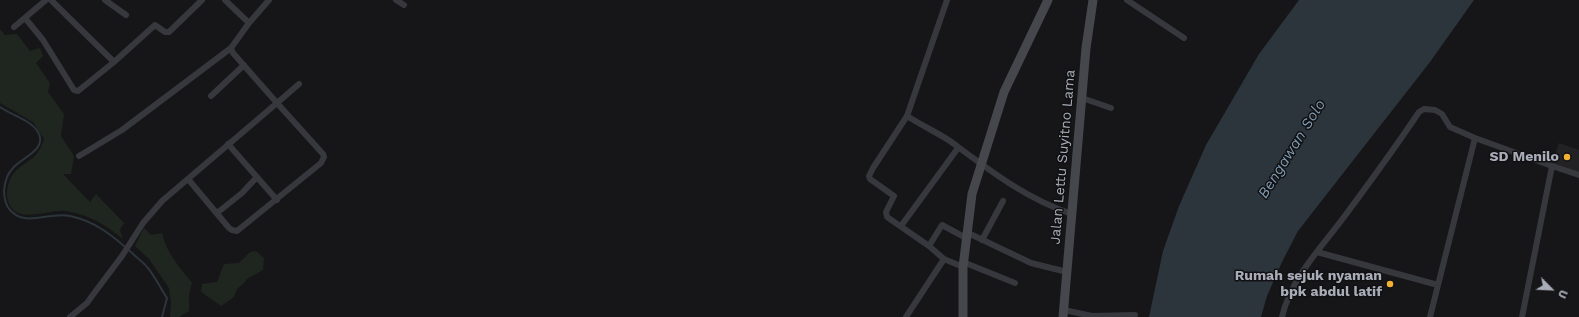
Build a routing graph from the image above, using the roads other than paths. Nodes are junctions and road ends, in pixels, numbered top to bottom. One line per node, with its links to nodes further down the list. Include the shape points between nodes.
1 (46, 0): 14 (street)
2 (51, 0): 19 (street)
3 (105, 0): 13 (street)
4 (202, 0): 19 (street, via 170,32 165,32 155,25)
5 (224, 0): 15 (street)
6 (270, 0): 15 (street)
7 (396, 0): 12 (street)
8 (947, 0): 26 (street)
9 (1048, 0): 31 (main road, via 1004,92)
10 (1093, 0): 23 (main road, Jalan Lettu Suyitno Lama)
11 (1129, 0): 17 (street)
12 (404, 5)
13 (126, 15)
14 (25, 18): 16 (street); 19 (street, via 43,40 76,91)
15 (249, 23): 18 (street)
16 (14, 27)
17 (1184, 38)
18 (231, 48): 20 (street); 30 (street, via 122,130)
19 (114, 62)
20 (244, 65): 22 (street); 24 (street)
21 (299, 84): 24 (street)
22 (211, 96)
23 (1082, 98): 25 (street); 39 (main road, Jalan Lettu Suyitno Lama)
24 (277, 102): 28 (street); 36 (street, via 324,157)
25 (1111, 108)
26 (907, 116): 29 (street); 40 (street, via 869,176 894,196 886,214)
27 (1475, 138): 32 (street); 44 (street, via 1450,127 1442,114 1435,110 1424,109 1419,112 1391,156); 49 (street)
28 (228, 144): 34 (street); 35 (street)
29 (958, 148): 31 (street); 40 (street)
30 (79, 156)
31 (980, 164): 39 (street, via 1042,203); 41 (main road, via 972,194)
32 (1552, 166): 33 (street); 57 (street)
33 (1579, 175)
34 (257, 177): 36 (street); 38 (street)
35 (188, 178): 38 (street); 52 (street, via 151,213 87,303)
36 (277, 200): 38 (street, via 237,231 232,230)
37 (1003, 201): 42 (street)
38 (217, 213)
39 (1072, 214): 47 (main road, Jalan Lettu Suyitno Lama)
40 (901, 226): 43 (street)
41 (966, 235): 42 (street); 43 (street, via 942,225); 46 (main road)
42 (982, 240): 47 (street, via 1031,263)
43 (929, 246): 45 (street)
44 (1316, 252): 49 (street); 55 (street, via 1290,292)
45 (944, 259): 46 (street); 53 (street)
46 (963, 265): 48 (street); 54 (main road)
47 (1067, 272): 50 (main road, Jalan Lettu Suyitno Lama)
48 (1015, 283)
49 (1438, 285): 56 (street)
50 (1063, 313): 51 (street, via 1092,316)
51 (1135, 315)
52 (70, 317)
53 (906, 317)
54 (964, 317)
55 (1282, 317)
56 (1430, 317)
57 (1522, 317)

